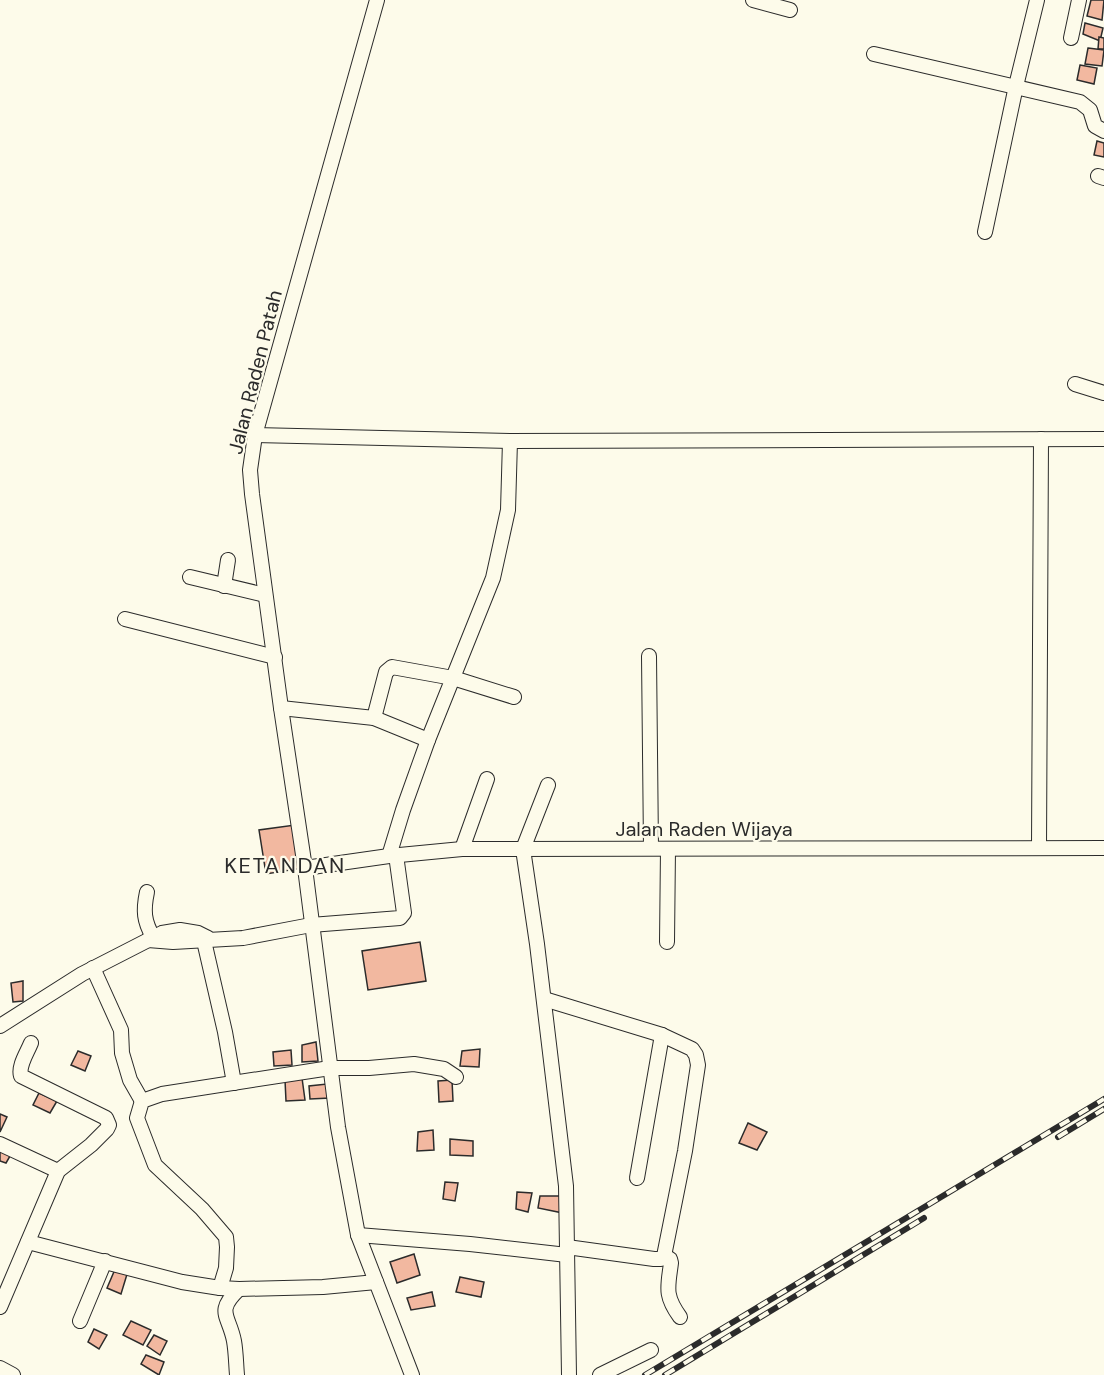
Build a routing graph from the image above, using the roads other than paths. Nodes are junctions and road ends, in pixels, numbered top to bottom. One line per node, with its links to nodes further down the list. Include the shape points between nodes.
1 (377, 0): 13 (street, Jalan Raden Patah)
2 (753, 0): 5 (street)
3 (1037, 0): 8 (street)
4 (1079, 0): 6 (street)
5 (790, 10)
6 (1071, 38)
7 (874, 54): 8 (street)
8 (1016, 86): 9 (street, via 1080,102 1090,110 1095,126); 10 (street)
9 (1104, 131)
10 (985, 232)
11 (1075, 384): 12 (street)
12 (1104, 393)
13 (255, 435): 16 (street); 20 (street, Jalan Raden Patah, via 250,470)
14 (1104, 438): 15 (street)
15 (1041, 439): 16 (street); 32 (street)
16 (510, 441): 24 (street, via 508,510 493,578)
17 (228, 560): 19 (street)
18 (190, 577): 19 (street)
19 (224, 586): 20 (street)
20 (265, 595): 23 (street, Jalan Raden Patah)
21 (125, 619): 23 (street)
22 (649, 656): 31 (street)
23 (275, 657): 26 (street, Jalan Raden Patah)
24 (453, 678): 25 (street); 27 (street, via 392,667 386,672); 28 (street)
25 (514, 697)
26 (281, 708): 27 (street); 38 (street, Jalan Raden Patah)
27 (374, 718): 28 (street)
28 (428, 740): 37 (street, via 403,810)
29 (487, 779): 34 (street)
30 (548, 785): 35 (street)
31 (651, 848): 35 (street, Jalan Raden Wijaya); 36 (street, Jalan Raden Wijaya)
32 (1039, 848): 33 (street, Jalan Raden Wijaya); 36 (street, Jalan Raden Wijaya)
33 (1104, 848)
34 (462, 849): 35 (street, Jalan Raden Wijaya); 37 (street, Jalan Raden Wijaya)
35 (523, 849): 45 (street)
36 (668, 849): 43 (street)
37 (393, 856): 38 (street, Jalan Raden Wijaya); 40 (street, via 403,917)
38 (305, 868): 40 (street, Jalan Raden Patah)
39 (147, 892): 41 (street, via 145,924)
40 (311, 925): 42 (street, via 261,936); 49 (street, Jalan Raden Patah)
41 (151, 939): 42 (street); 44 (street)
42 (207, 940): 51 (street)
43 (667, 942)
44 (93, 968): 46 (street); 52 (street, via 121,1030 122,1053)
45 (544, 999): 47 (street); 58 (street, via 566,1186)
46 (0, 1026)
47 (662, 1035): 55 (street); 59 (street, via 692,1049 698,1065)
48 (31, 1043): 54 (street, via 21,1076 108,1121 107,1129)
49 (330, 1068): 50 (street, via 414,1064 444,1069); 51 (street); 56 (street, Jalan Raden Patah)
50 (456, 1077)
51 (234, 1083): 52 (street, via 162,1094)
52 (142, 1101): 62 (street, via 137,1118 155,1165 226,1237 226,1268)
53 (0, 1144): 54 (street)
54 (58, 1171): 57 (street)
55 (637, 1178)
56 (358, 1235): 58 (street); 61 (street, Jalan Raden Patah)
57 (28, 1242): 60 (street); 64 (street)
58 (567, 1251): 59 (street, via 661,1259); 72 (street)
59 (664, 1256): 65 (street, via 670,1261 668,1294)
60 (105, 1261): 62 (street); 66 (street)
61 (375, 1282): 63 (street); 71 (street, Jalan Raden Patah)
62 (220, 1288): 63 (street)
63 (239, 1289): 70 (street, via 225,1309 234,1341)
64 (0, 1307)
65 (680, 1317)
66 (80, 1321)
67 (651, 1350): 73 (street)
68 (0, 1368): 69 (street)
69 (13, 1375)
70 (237, 1375)
71 (412, 1375)
72 (569, 1375)
73 (600, 1375)

